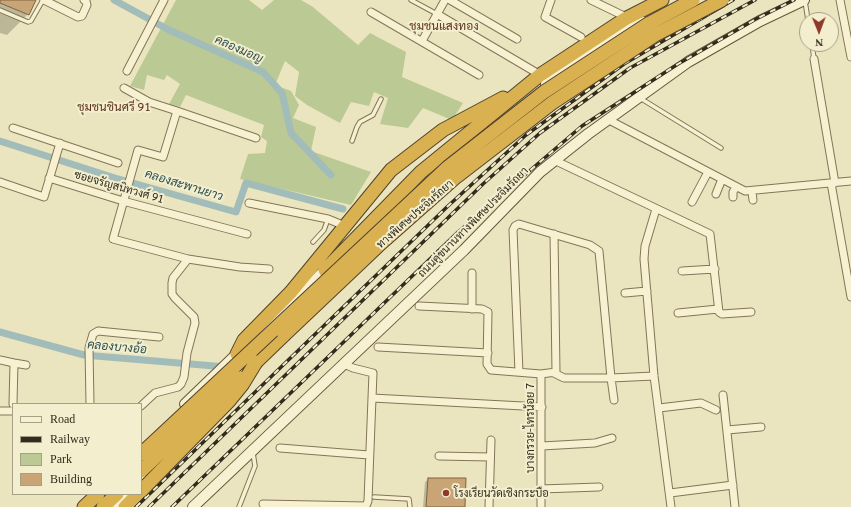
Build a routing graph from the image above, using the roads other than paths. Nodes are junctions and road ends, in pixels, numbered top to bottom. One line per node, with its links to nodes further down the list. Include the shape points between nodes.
1 (44, 0): 2 (street, via 78,17 82,16 87,5); 15 (lane, via 28,22)
2 (84, 0)
3 (164, 0): 26 (street)
4 (411, 0): 18 (lane)
5 (445, 0): 18 (street)
6 (450, 0): 21 (street)
7 (551, 0): 20 (street, via 545,17)
8 (592, 0): 19 (street)
9 (662, 0): 30 (highway, via 547,69)
10 (688, 0): 65 (main road, via 632,27 548,82 476,141 469,150 458,182 379,253 350,271)
11 (694, 0): 111 (highway, ทางพิเศษประจิมรัถยา, bridge, via 648,24 544,92 448,167)
12 (722, 0): 81 (highway, ทางพิเศษประจิมรัถยา, bridge, via 655,35 546,107 456,177 378,246)
13 (805, 0): 17 (lane); 31 (main road, ถนนคู่ขนานทางพิเศษประจิมรัถยา, via 760,21 688,62)
14 (840, 0): 24 (street)
15 (0, 10)
16 (371, 12): 22 (street)
17 (807, 12)
18 (437, 14): 22 (street); 27 (street)
19 (622, 15)
20 (581, 37)
21 (517, 39)
22 (422, 41): 28 (street)
23 (813, 52): 25 (lane)
24 (851, 58)
25 (814, 59): 47 (street)
26 (127, 71)
27 (537, 73)
28 (479, 75)
29 (124, 88): 33 (street, via 149,102)
30 (521, 90): 58 (highway, via 443,130 391,170); 65 (highway, via 421,172)
31 (639, 97): 34 (main road, ถนนคู่ขนานทางพิเศษประจิมรัถยา); 39 (lane)
32 (381, 99): 37 (lane, via 373,115 360,122)
33 (177, 111): 36 (street); 52 (street, via 163,157 138,150)
34 (609, 120): 40 (main road, ถนนคู่ขนานทางพิเศษประจิมรัถยา); 42 (street)
35 (13, 128): 38 (street)
36 (256, 138)
37 (352, 141)
38 (60, 144): 41 (street); 43 (street)
39 (721, 148)
40 (556, 161): 56 (street); 83 (main road, ถนนคู่ขนานทางพิเศษประจิมรัถยา, via 540,172 464,250)
41 (118, 163)
42 (708, 172): 44 (street); 55 (street)
43 (50, 175): 46 (street, via 44,197); 52 (street, ซอยจรัญสนิทวงศ์ 91)
44 (722, 179): 48 (street); 50 (street)
45 (851, 181): 47 (street)
46 (0, 182)
47 (833, 183): 49 (street); 70 (street)
48 (736, 187): 49 (street); 51 (street)
49 (752, 192): 53 (street)
50 (716, 194)
51 (733, 197)
52 (124, 198): 59 (street, ซอยจรัญสนิทวงศ์ 91); 62 (street, via 113,239)
53 (753, 200)
54 (249, 202): 57 (street)
55 (692, 202)
56 (656, 209): 64 (street, via 710,234); 68 (street, via 644,252)
57 (328, 219): 58 (street); 61 (lane, via 324,230)
58 (345, 226): 79 (highway, via 291,292 244,340)
59 (247, 234)
60 (554, 234): 85 (street, via 519,224 513,230); 86 (street, via 558,369); 89 (street, via 590,245 599,251)
61 (313, 242)
62 (188, 259): 63 (street); 95 (street, via 173,278 172,289 175,298 194,317 195,324 181,384 155,393)
63 (269, 269)
64 (715, 269): 66 (street); 73 (street)
65 (332, 270): 79 (main road); 109 (main road, via 344,278 344,286)
66 (682, 271)
67 (472, 273): 72 (street)
68 (647, 291): 69 (street); 88 (street)
69 (625, 293)
70 (851, 297)
71 (419, 306): 72 (street)
72 (472, 309): 78 (street, via 486,310 490,314)
73 (718, 309): 74 (street, via 722,314); 75 (street)
74 (751, 312)
75 (678, 313)
76 (158, 337): 94 (street, via 98,331 93,334 89,348)
77 (378, 348): 78 (street)
78 (488, 353): 85 (street, via 487,364 491,370)
79 (234, 358): 103 (main road)
80 (0, 360): 82 (street)
81 (256, 362): 115 (highway, ทางพิเศษประจิมรัถยา, bridge); 120 (highway, bridge, via 229,401)
82 (14, 363): 84 (street); 93 (street)
83 (344, 364): 91 (street, via 373,373); 110 (main road, ถนนคู่ขนานทางพิเศษประจิมรัถยา)
84 (26, 365)
85 (519, 372): 87 (street)
86 (554, 373): 87 (street); 89 (street, via 564,378)
87 (541, 374): 96 (street, บางกรวย-ไทรน้อย 7)
88 (654, 376): 89 (street); 97 (street)
89 (611, 378): 92 (street)
90 (723, 394): 102 (street)
91 (372, 398): 96 (street); 112 (street)
92 (614, 400)
93 (13, 403)
94 (90, 403)
95 (142, 405)
96 (542, 407): 107 (street, บางกรวย-ไทรน้อย 7)
97 (659, 408): 98 (street, via 701,403); 121 (street)
98 (716, 410)
99 (0, 411): 100 (street)
100 (12, 411)
101 (761, 427): 102 (street)
102 (727, 430): 117 (street)
103 (154, 434): 106 (main road); 109 (main road)
104 (612, 438): 107 (street, via 595,443)
105 (491, 440): 114 (street)
106 (142, 446)
107 (542, 446): 119 (street, บางกรวย-ไทรน้อย 7)
108 (280, 448): 112 (street)
109 (172, 450): 116 (main road)
110 (252, 452): 134 (main road, ถนนคู่ขนานทางพิเศษประจิมรัถยา); 135 (lane, via 256,460 255,466)
111 (142, 453)
112 (369, 455): 136 (street, via 367,504 362,507)
113 (439, 456): 114 (street)
114 (490, 457): 138 (street)
115 (142, 470)
116 (142, 479)
117 (733, 486): 121 (street); 141 (street)
118 (599, 487): 119 (street)
119 (541, 489): 139 (street, บางกรวย-ไทรน้อย 7)
120 (142, 490)
121 (670, 493): 140 (street)
122 (91, 495): 129 (main road)
123 (97, 495): 130 (highway)
124 (116, 495): 131 (highway)
125 (126, 495): 132 (main road)
126 (137, 495): 133 (highway)
127 (374, 497): 137 (lane, via 408,499)
128 (263, 504): 136 (street)
129 (79, 507)
130 (84, 507)
131 (103, 507)
132 (114, 507)
133 (125, 507)
134 (193, 507)
135 (239, 507)
136 (334, 507)
137 (410, 507)
138 (489, 507)
139 (541, 507)
140 (671, 507)
141 (735, 507)

